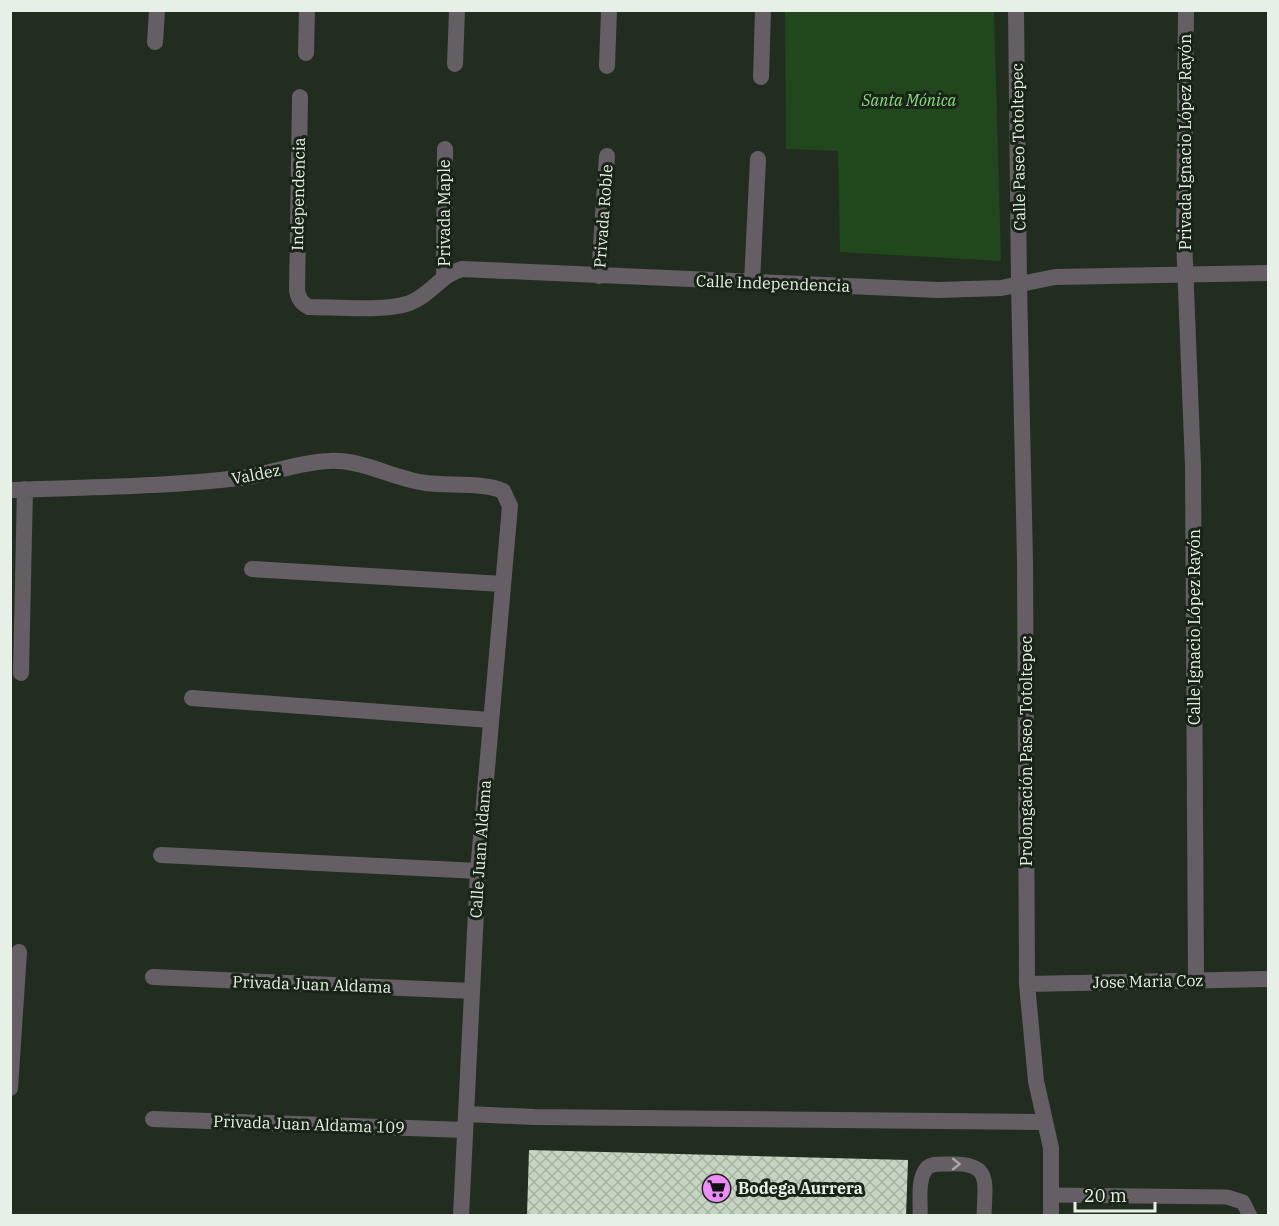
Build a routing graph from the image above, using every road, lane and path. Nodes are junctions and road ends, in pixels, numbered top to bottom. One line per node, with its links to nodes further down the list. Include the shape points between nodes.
1 (157, 10): 8 (street)
2 (307, 10): 9 (street)
3 (457, 10): 10 (street)
4 (609, 10): 11 (street)
5 (763, 10): 12 (street)
6 (1016, 10): 22 (street, Calle Paseo Totoltepec)
7 (1186, 10): 18 (street, Privada Ignacio López Rayón)
8 (155, 42)
9 (306, 53)
10 (455, 64)
11 (608, 66)
12 (760, 77)
13 (300, 97): 23 (street, Independencia)
14 (445, 149): 20 (street, Privada Maple)
15 (608, 156): 19 (street, Privada Roble)
16 (758, 159): 21 (street)
17 (1269, 273): 18 (street, Calle Independencia)
18 (1185, 274): 22 (street, Calle Independencia, via 1055,277); 36 (street, Calle Ignacio López Rayón, via 1193,466)
19 (599, 276): 20 (street, Calle Independencia, via 462,269); 21 (street, Calle Independencia)
20 (444, 278): 23 (street, Calle Independencia, via 415,301 401,306 309,307)
21 (752, 282): 22 (street, Calle Independencia, via 938,290)
22 (1019, 284): 37 (street, Prolongación Paseo Totoltepec)
23 (297, 291)
24 (18, 489): 25 (street, Valdez, via 192,483 246,478 329,461 357,463 408,481); 28 (street)
25 (497, 489): 27 (street, Calle Juan Aldama, via 503,491 510,506)
26 (252, 569): 27 (street)
27 (503, 584): 30 (street, Calle Juan Aldama)
28 (21, 673)
29 (192, 698): 30 (street)
30 (490, 720): 32 (street, Calle Juan Aldama)
31 (161, 855): 32 (street)
32 (478, 871): 38 (street, Calle Juan Aldama)
33 (19, 952): 39 (street)
34 (153, 977): 38 (street, Privada Juan Aldama)
35 (1269, 979): 36 (street, Jose Maria Coz)
36 (1196, 980): 37 (street, Jose Maria Coz)
37 (1028, 984): 42 (street, Prolongación Paseo Totoltepec, via 1036,1081)
38 (471, 991): 41 (street, Calle Juan Aldama)
39 (10, 1088)
40 (153, 1119): 41 (street, Privada Juan Aldama 109)
41 (466, 1122): 42 (street, Privada Juan Aldama 109, via 534,1117); 44 (street, Calle Juan Aldama)
42 (1044, 1122): 43 (street, Prolongación Paseo Totoltepec, via 1051,1148)
43 (1052, 1195): 47 (street, Prolongación Paseo Totoltepec); 48 (lane, via 1227,1197 1242,1202)
44 (461, 1215)
45 (921, 1215): 46 (lane, one-way to 46, via 924,1171 934,1164 962,1163 974,1166 985,1181)
46 (984, 1215)
47 (1051, 1215)
48 (1250, 1215)

